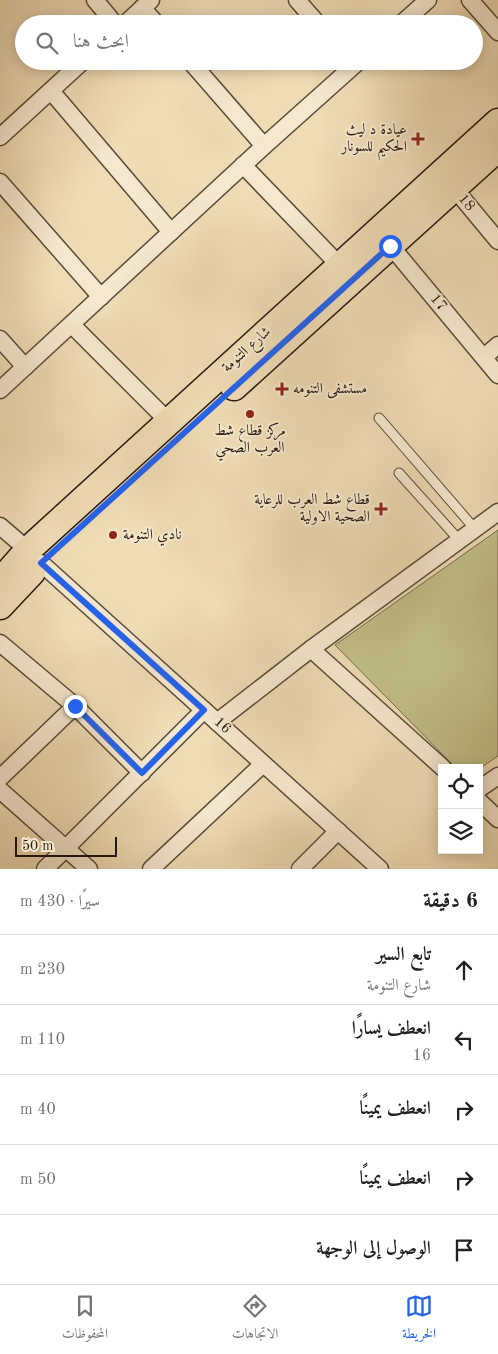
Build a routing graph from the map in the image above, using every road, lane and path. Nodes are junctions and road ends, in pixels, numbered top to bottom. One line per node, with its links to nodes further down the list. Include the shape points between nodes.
1 (95, 0): 6 (street)
2 (297, 0): 9 (street)
3 (428, 0): 10 (street)
4 (470, 0): 11 (street)
5 (146, 4): 7 (street); 8 (street)
6 (108, 15)
7 (134, 15)
8 (152, 15)
9 (310, 15)
10 (411, 15)
11 (496, 25)
12 (73, 70): 15 (street)
13 (198, 70): 18 (street)
14 (346, 70): 18 (street)
15 (51, 91): 17 (street); 23 (street)
16 (498, 122): 24 (main road, شارع التنومة)
17 (0, 137)
18 (264, 146): 20 (street)
19 (498, 148): 22 (main road, شارع التنومة)
20 (243, 165): 23 (street); 26 (street)
21 (0, 182): 27 (street)
22 (454, 188): 24 (main road, شارع التنومة); 25 (street, 18)
23 (171, 232): 27 (street)
24 (384, 238): 26 (main road, شارع التنومة); 31 (street, 17); 42 (main road, شارع التنومة)
25 (498, 241)
26 (340, 266): 36 (main road, شارع التنومة)
27 (101, 297): 28 (street)
28 (72, 325): 32 (street); 36 (street)
29 (0, 339): 32 (street)
30 (498, 345): 31 (street)
31 (484, 358): 33 (street, 17)
32 (25, 367): 34 (street)
33 (498, 375)
34 (0, 390)
35 (380, 418): 40 (lane)
36 (169, 422): 42 (main road, شارع التنومة)
37 (400, 473): 41 (lane)
38 (498, 512): 40 (street)
39 (0, 526): 42 (street, 16)
40 (475, 529): 41 (street)
41 (458, 540): 46 (street)
42 (34, 556): 43 (main road, شارع التنومة); 44 (main road, شارع التنومة); 48 (street, 16)
43 (0, 582)
44 (0, 606)
45 (0, 643): 47 (street)
46 (311, 649): 49 (street); 51 (street)
47 (75, 706): 52 (street); 54 (street)
48 (204, 710): 49 (street, 16); 52 (street)
49 (217, 722): 50 (street, 16)
50 (264, 764): 59 (street, 16); 63 (street)
51 (439, 764)
52 (142, 773): 60 (street)
53 (498, 776): 55 (street)
54 (0, 778)
55 (483, 787)
56 (0, 790): 60 (street)
57 (483, 804): 58 (street)
58 (498, 819)
59 (338, 831): 64 (street); 65 (street, 16)
60 (66, 849): 61 (street); 62 (street)
61 (45, 869)
62 (89, 869)
63 (150, 869)
64 (300, 869)
65 (380, 869)

